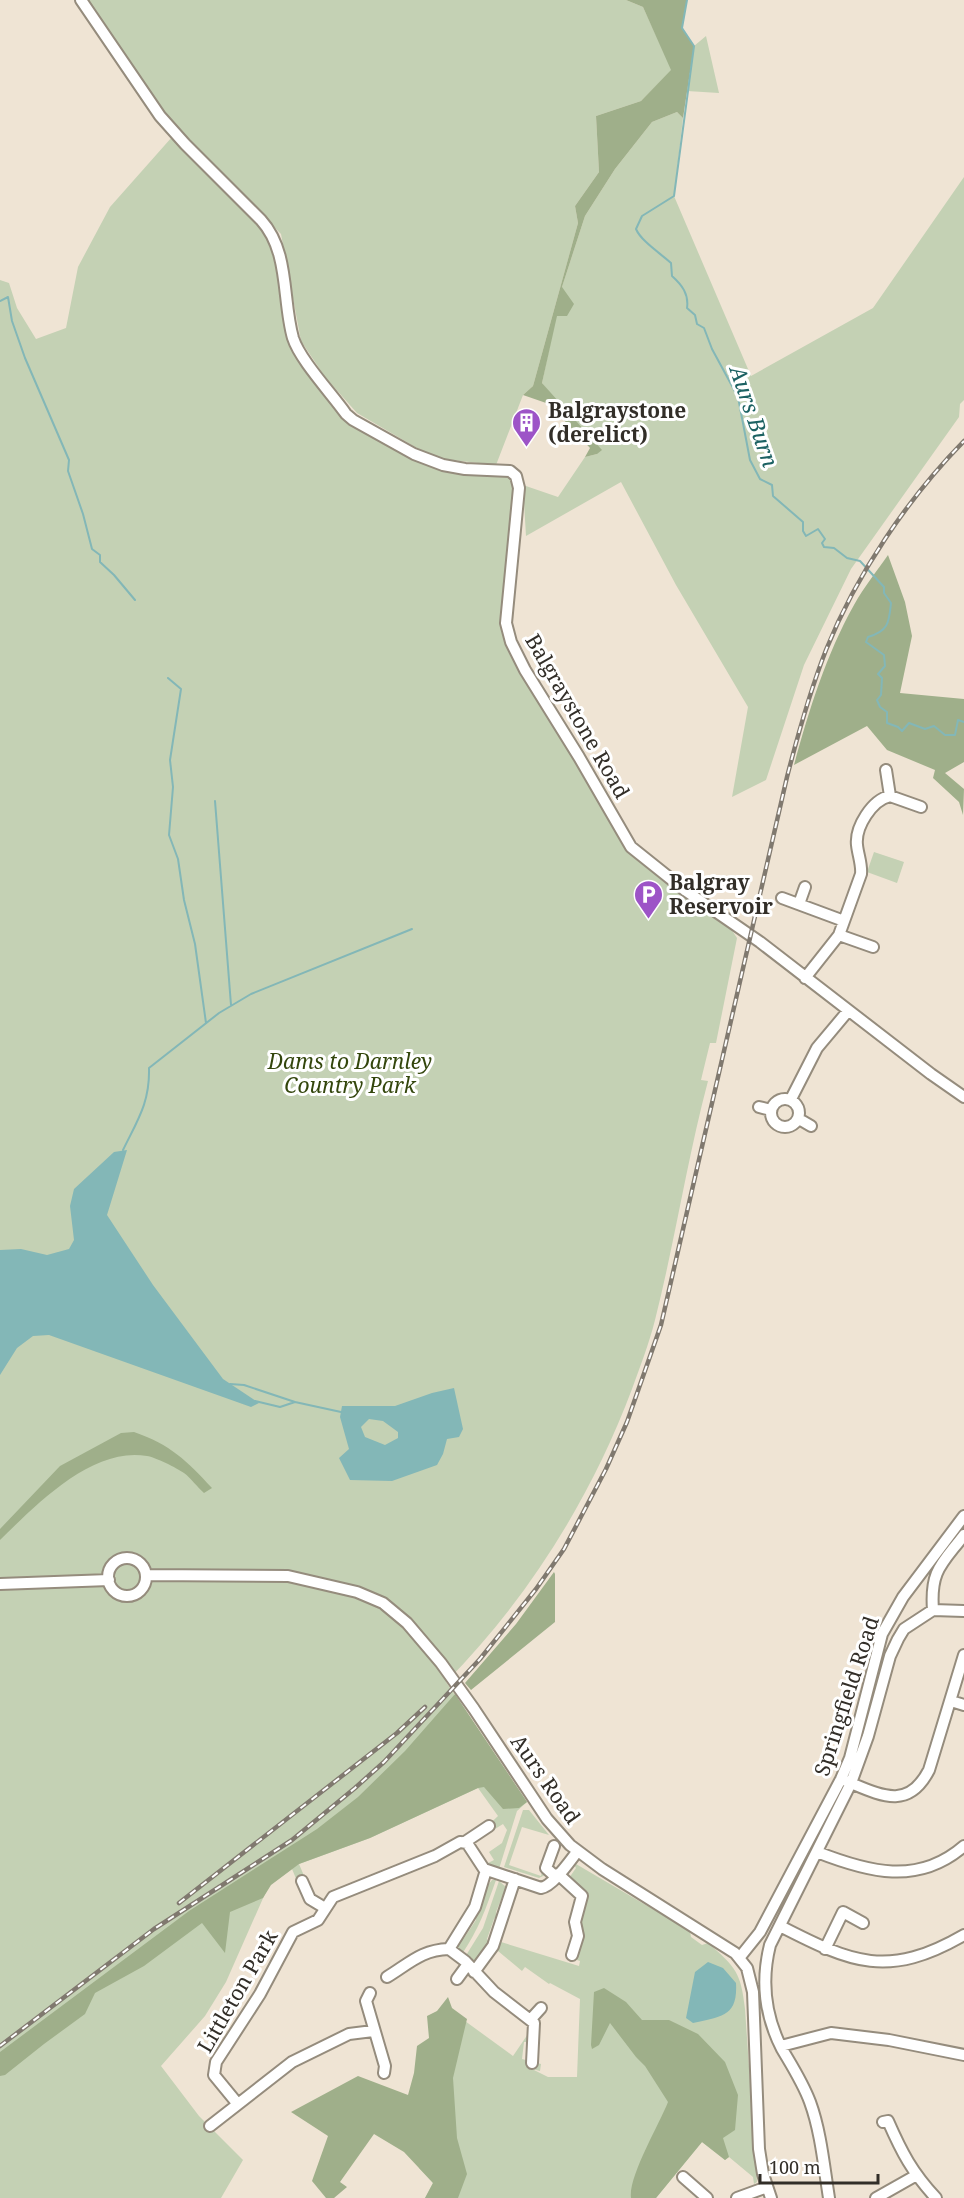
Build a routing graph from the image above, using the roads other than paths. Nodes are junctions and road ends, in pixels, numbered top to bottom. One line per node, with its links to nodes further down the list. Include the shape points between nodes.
1 (81, 0): 11 (street, Balgraystone Road, via 160,116 272,234 293,338 346,414 429,461 465,469 510,471 516,476 519,488 506,623 525,670 631,847)
2 (886, 770): 3 (street)
3 (890, 796): 4 (street); 8 (street, via 877,801 863,822 857,844 861,874)
4 (921, 807)
5 (805, 887): 7 (street)
6 (783, 898): 7 (street)
7 (799, 904): 8 (street)
8 (844, 921): 9 (street)
9 (839, 935): 10 (street); 11 (street)
10 (873, 947)
11 (805, 978): 12 (street, Balgraystone Road)
12 (848, 1011): 13 (street, Balgraystone Road); 14 (street, via 816,1048)
13 (964, 1097)
14 (791, 1099): 16 (street, via 776,1101); 17 (street, via 798,1106)
15 (759, 1107): 16 (street)
16 (771, 1110): 17 (street, via 772,1119 779,1126 788,1127)
17 (799, 1119): 18 (street)
18 (811, 1126)
19 (964, 1516): 29 (street, Springfield Road, via 903,1597 882,1634)
20 (964, 1534): 24 (street, via 937,1571 932,1588)
21 (146, 1575): 22 (street, via 143,1588 133,1596 114,1591); 22 (street, via 142,1564 125,1558 111,1568); 34 (street, Aurs Road, via 288,1576 357,1592 383,1603 407,1623 436,1657 547,1819)
22 (108, 1580): 23 (street)
23 (0, 1584)
24 (933, 1610): 25 (street); 29 (street, via 904,1629 890,1656 868,1736)
25 (964, 1611)
26 (964, 1655): 27 (street)
27 (951, 1701): 28 (street); 29 (street, via 930,1770 917,1788 891,1797)
28 (964, 1705)
29 (846, 1781): 35 (street); 47 (street, Springfield Road, via 760,1932)
30 (489, 1826): 31 (street, Littleton Park)
31 (465, 1842): 36 (street); 40 (street, Littleton Park, via 333,1897)
32 (554, 1846): 37 (street, via 546,1868)
33 (964, 1846): 35 (street, via 944,1860 910,1871 852,1866)
34 (577, 1852): 37 (street); 47 (street, Aurs Road)
35 (817, 1852): 42 (street)
36 (486, 1870): 38 (street); 44 (street, via 475,1907)
37 (557, 1875): 38 (street, via 547,1887 541,1888); 46 (street, via 582,1896)
38 (515, 1879): 48 (street, via 493,1946)
39 (302, 1881): 40 (street, via 310,1899)
40 (325, 1908): 59 (street, Littleton Park, via 318,1920 294,1932 216,2062 214,2075)
41 (863, 1923): 45 (street, via 838,1909)
42 (780, 1926): 45 (street); 55 (street, via 770,1945 764,1977 767,2008)
43 (964, 1935): 45 (street, via 923,1956 889,1963 856,1960)
44 (448, 1949): 48 (street); 49 (street, via 431,1950)
45 (825, 1949)
46 (572, 1955)
47 (740, 1957): 64 (street, via 753,1992 759,2149)
48 (471, 1968): 50 (street); 53 (street, via 494,1992)
49 (387, 1977)
50 (457, 1978)
51 (370, 1993): 54 (street, via 366,2001)
52 (541, 2008): 53 (street)
53 (531, 2019): 57 (street)
54 (373, 2031): 58 (street); 59 (street, via 349,2034 292,2062)
55 (781, 2046): 56 (street, via 831,2033); 68 (street, via 813,2110)
56 (964, 2055)
57 (532, 2063)
58 (384, 2073)
59 (237, 2103): 61 (street)
60 (883, 2122): 62 (street, via 888,2121)
61 (210, 2126)
62 (915, 2176): 69 (street); 70 (street)
63 (683, 2177): 65 (street)
64 (767, 2187): 66 (street); 67 (street)
65 (707, 2198)
66 (737, 2198)
67 (771, 2198)
68 (829, 2198)
69 (876, 2198)
70 (936, 2198)

